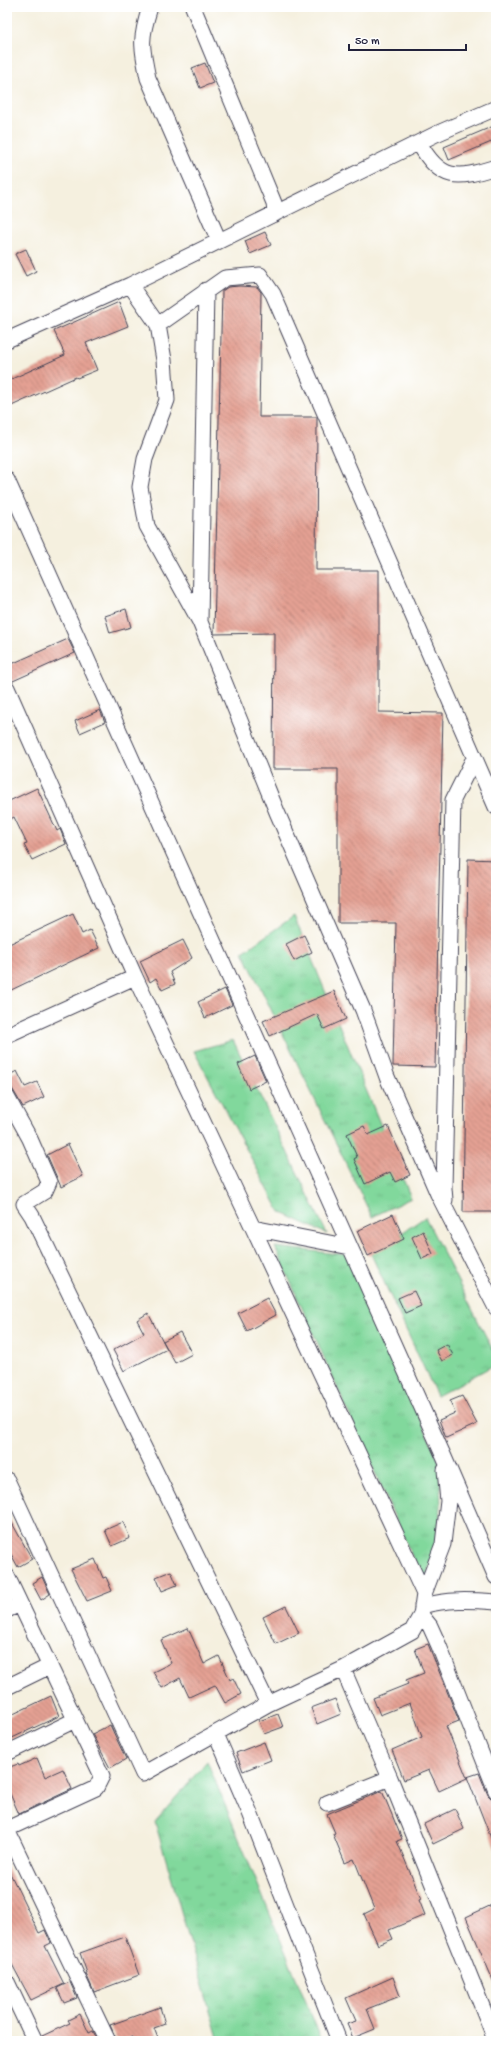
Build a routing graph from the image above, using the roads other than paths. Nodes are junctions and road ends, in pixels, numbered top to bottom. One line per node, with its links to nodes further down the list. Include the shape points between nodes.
1 (150, 7): 7 (street, via 142,32 142,50 148,78)
2 (193, 7): 6 (street, via 274,203)
3 (496, 108): 4 (street)
4 (419, 143): 5 (street, via 433,164 448,173 461,176); 6 (street)
5 (496, 167)
6 (275, 214): 7 (street)
7 (219, 241): 8 (street)
8 (130, 284): 10 (street); 11 (street)
9 (206, 290): 10 (street); 13 (street); 15 (street, via 226,278 260,275 273,294)
10 (158, 325): 13 (street, via 164,360 166,400 145,459 140,487 147,526)
11 (7, 340)
12 (7, 480): 22 (street)
13 (200, 622): 20 (street, via 277,812 363,1010 387,1076)
14 (7, 688): 17 (street)
15 (474, 758): 16 (street); 20 (street, via 453,800 444,1188)
16 (496, 807)
17 (135, 976): 18 (street); 21 (street)
18 (7, 1036)
19 (7, 1097): 34 (street, via 49,1182 45,1191 24,1204 121,1398)
20 (446, 1209): 23 (street)
21 (253, 1228): 22 (street); 29 (street)
22 (350, 1247): 24 (street)
23 (496, 1308)
24 (444, 1457): 27 (street); 29 (street, via 448,1500 443,1544)
25 (7, 1480): 36 (street, via 143,1774)
26 (7, 1576): 30 (street)
27 (496, 1577)
28 (496, 1602): 29 (street, via 444,1600)
29 (422, 1605): 32 (street, via 412,1631); 39 (street)
30 (14, 1607): 31 (street)
31 (50, 1666): 33 (street); 35 (street)
32 (343, 1669): 34 (street); 38 (street)
33 (7, 1687)
34 (268, 1704): 36 (street)
35 (75, 1720): 37 (street); 41 (street, via 102,1776 96,1788)
36 (216, 1734): 45 (street, via 250,1813)
37 (7, 1753)
38 (390, 1778): 40 (street); 46 (street)
39 (496, 1791)
40 (327, 1803)
41 (7, 1830): 44 (street)
42 (7, 1982): 43 (street)
43 (35, 2041)
44 (108, 2041)
45 (339, 2041)
46 (496, 2041)

